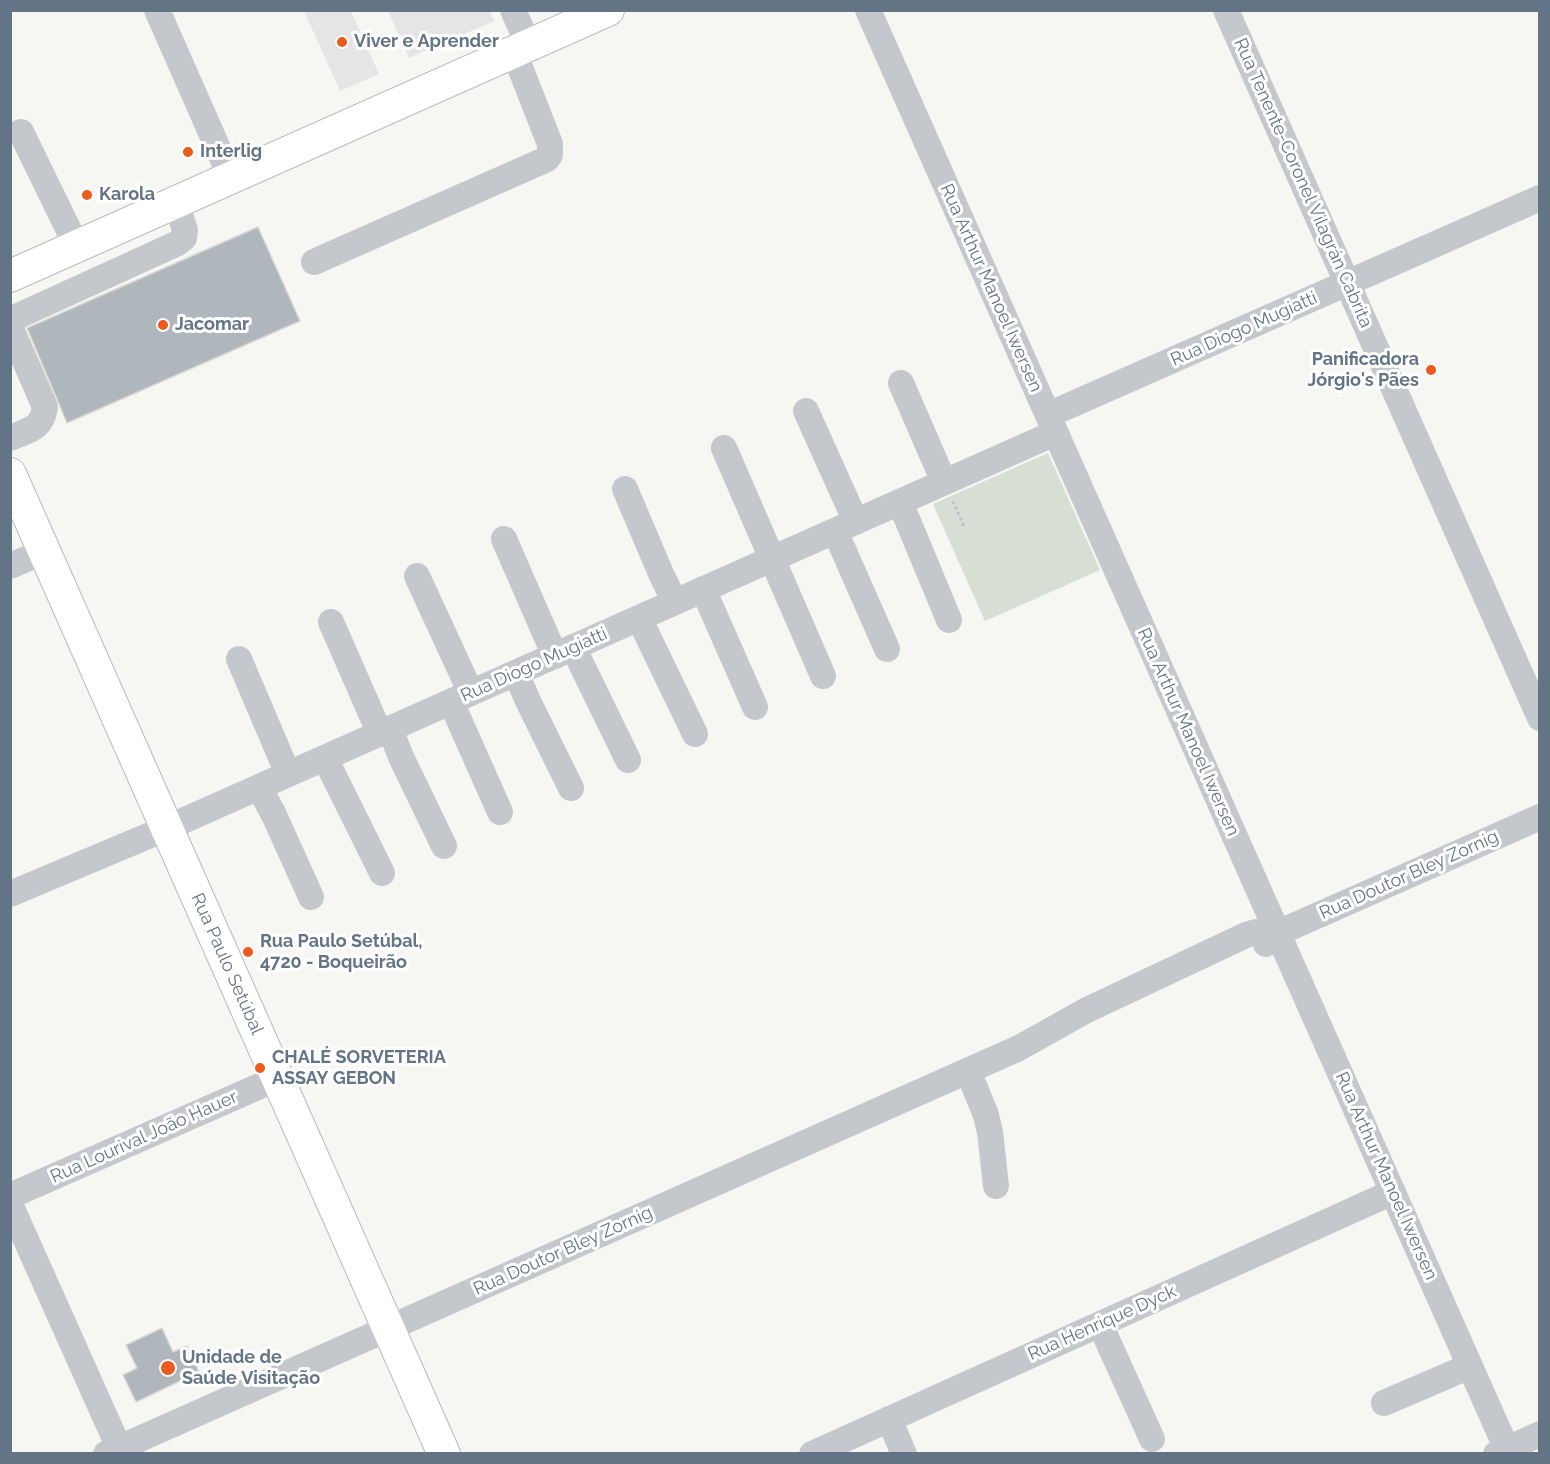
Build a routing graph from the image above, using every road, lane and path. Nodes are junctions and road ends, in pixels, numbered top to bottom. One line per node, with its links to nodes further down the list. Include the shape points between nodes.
1 (157, 10): 8 (street)
2 (513, 10): 6 (street)
3 (868, 10): 17 (street, Rua Arthur Manoel Iwersen)
4 (1226, 10): 14 (street, Rua Tenente-Coronel Vilagrán Cabrita)
5 (591, 14): 6 (main road)
6 (522, 49): 8 (main road); 12 (street, via 550,144 548,159)
7 (21, 132): 11 (street)
8 (231, 178): 10 (main road)
9 (1539, 198): 14 (street, Rua Diogo Mugiatti)
10 (176, 203): 11 (main road); 18 (street, via 185,230 184,238 176,244 18,316 11,323 45,407 44,419 37,426)
11 (77, 247): 13 (main road)
12 (314, 262)
13 (10, 276)
14 (1347, 283): 17 (street, Rua Diogo Mugiatti); 43 (street, Rua Tenente-Coronel Vilagrán Cabrita)
15 (901, 383): 21 (street)
16 (806, 411): 24 (street)
17 (1052, 424): 21 (street, Rua Diogo Mugiatti); 58 (street, Rua Arthur Manoel Iwersen)
18 (10, 438)
19 (724, 448): 28 (street)
20 (10, 474): 27 (main road, Rua Paulo Setúbal)
21 (944, 482): 23 (street, Rua Diogo Mugiatti); 25 (path)
22 (625, 489): 32 (street)
23 (900, 502): 24 (street, Rua Diogo Mugiatti); 34 (street)
24 (845, 526): 28 (street, Rua Diogo Mugiatti); 36 (street)
25 (964, 527)
26 (504, 539): 37 (street)
27 (45, 551): 29 (street); 53 (main road, Rua Paulo Setúbal)
28 (772, 559): 31 (street, Rua Diogo Mugiatti); 40 (street)
29 (10, 566)
30 (417, 576): 41 (street)
31 (703, 590): 32 (street, Rua Diogo Mugiatti); 42 (street)
32 (675, 602): 33 (street, Rua Diogo Mugiatti)
33 (639, 618): 37 (street, Rua Diogo Mugiatti); 45 (street)
34 (949, 620)
35 (331, 622): 44 (street)
36 (887, 649)
37 (564, 652): 39 (street, Rua Diogo Mugiatti); 47 (street)
38 (239, 659): 48 (street)
39 (516, 673): 41 (street, Rua Diogo Mugiatti); 50 (street)
40 (823, 676)
41 (461, 697): 44 (street, Rua Diogo Mugiatti); 51 (street)
42 (755, 707)
43 (1539, 718)
44 (385, 731): 46 (street, Rua Diogo Mugiatti); 54 (street)
45 (695, 734)
46 (325, 758): 48 (street, Rua Diogo Mugiatti); 55 (street)
47 (628, 760)
48 (288, 774): 49 (street, Rua Diogo Mugiatti)
49 (259, 788): 53 (street, Rua Diogo Mugiatti); 57 (street)
50 (571, 788)
51 (500, 812)
52 (1539, 817): 58 (street, Rua Doutor Bley Zornig)
53 (167, 828): 56 (street, Rua Diogo Mugiatti); 60 (main road, Rua Paulo Setúbal)
54 (444, 846)
55 (382, 873)
56 (10, 894)
57 (311, 897)
58 (1278, 933): 59 (street, Rua Doutor Bley Zornig, via 1246,935); 62 (street, Rua Arthur Manoel Iwersen)
59 (968, 1071): 61 (street, via 986,1114); 66 (street, Rua Doutor Bley Zornig)
60 (278, 1078): 63 (street, Rua Lourival João Hauer); 66 (main road, Rua Paulo Setúbal)
61 (996, 1186)
62 (1393, 1192): 65 (street, Rua Henrique Dyck); 67 (street, Rua Arthur Manoel Iwersen)
63 (10, 1196)
64 (10, 1204): 72 (street)
65 (1100, 1324): 69 (street, Rua Henrique Dyck); 71 (street)
66 (388, 1328): 72 (street, Rua Doutor Bley Zornig); 74 (main road, Rua Paulo Setúbal)
67 (1470, 1366): 68 (street); 73 (street, Rua Arthur Manoel Iwersen)
68 (1383, 1403)
69 (889, 1419): 75 (street, Rua Henrique Dyck); 76 (street)
70 (1539, 1434): 73 (street)
71 (1152, 1439)
72 (112, 1451)
73 (1504, 1452)
74 (444, 1454)
75 (812, 1454)
76 (904, 1454)

